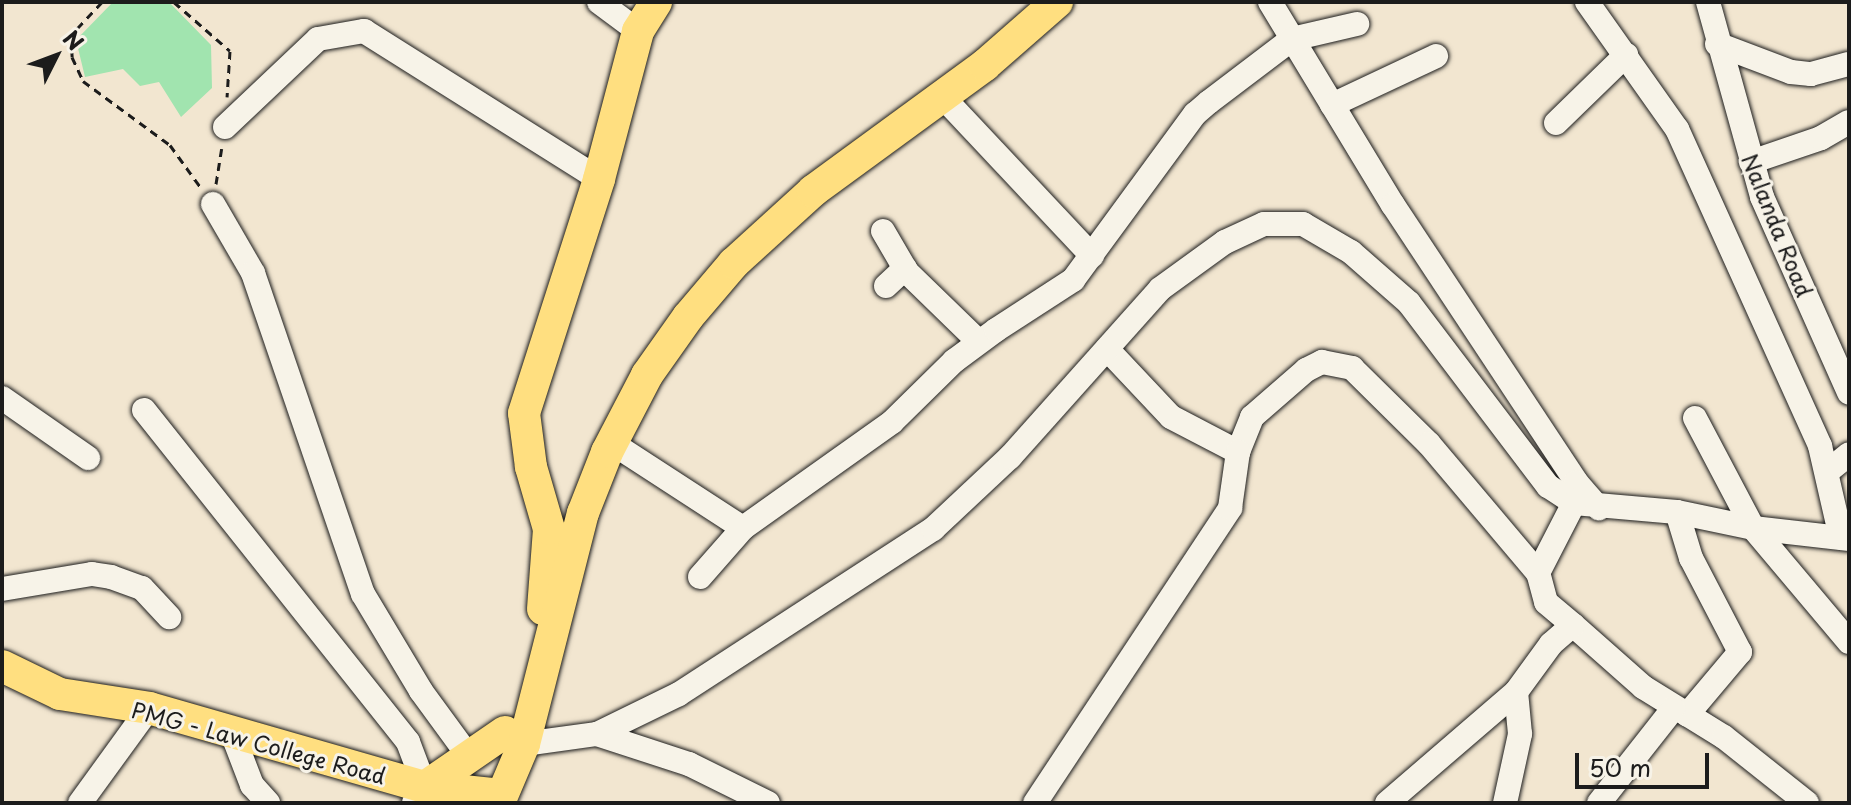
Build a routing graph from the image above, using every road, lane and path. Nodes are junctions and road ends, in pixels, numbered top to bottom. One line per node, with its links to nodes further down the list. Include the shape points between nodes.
1 (102, 2): 23 (path, via 71,35 72,57 83,81 170,145)
2 (174, 2): 20 (path, via 230,51)
3 (599, 2): 10 (street)
4 (656, 2): 10 (main road)
5 (1270, 2): 11 (street)
6 (1587, 2): 13 (street)
7 (1709, 5): 12 (street, Nalanda Road)
8 (1048, 6): 16 (main road)
9 (1357, 24): 11 (street)
10 (638, 31): 22 (main road)
11 (1292, 39): 17 (street); 25 (street, via 1195,114)
12 (1717, 44): 15 (street, via 1791,72 1811,74); 21 (street, Nalanda Road)
13 (1626, 55): 19 (street); 38 (street, via 1677,129)
14 (1436, 56): 17 (street)
15 (1849, 64)
16 (940, 94): 25 (street); 34 (main road, via 813,191 734,263 647,375)
17 (1332, 105): 40 (street, via 1561,459)
18 (1849, 122): 21 (street, via 1821,138)
19 (1556, 123)
20 (225, 127): 22 (street, via 318,39 364,31); 23 (path)
21 (1751, 162): 30 (street, Nalanda Road)
22 (599, 179): 57 (main road, via 524,413 531,467 549,529 544,605)
23 (213, 204): 58 (street, via 253,273 363,594 421,691)
24 (883, 231): 26 (street)
25 (1092, 256): 28 (street, via 1073,280)
26 (905, 268): 27 (street); 28 (street)
27 (886, 286)
28 (979, 342): 42 (street, via 892,422)
29 (1107, 349): 35 (street, via 1171,417); 39 (street, via 1160,289 1225,242 1264,224 1303,224 1351,252 1409,303 1548,486); 56 (street, via 1010,457 933,529 679,694)
30 (1849, 392)
31 (2, 398): 37 (street)
32 (144, 410): 59 (street, via 408,742)
33 (1695, 418): 43 (street)
34 (612, 443): 42 (street); 57 (main road, via 583,513)
35 (1238, 452): 45 (street, via 1252,417 1306,370 1322,362 1352,368 1429,444); 64 (street, via 1230,508)
36 (1849, 452): 38 (street)
37 (88, 458)
38 (1827, 472): 44 (street)
39 (1574, 503): 40 (street); 45 (street)
40 (1599, 508): 41 (street)
41 (1677, 512): 43 (street); 54 (street, via 1691,558 1740,652)
42 (743, 528): 46 (street)
43 (1753, 528): 44 (street); 50 (street)
44 (1845, 538)
45 (1538, 573): 49 (street, via 1546,602)
46 (700, 577)
47 (2, 589): 48 (street, via 92,574 111,577 142,588)
48 (169, 617)
49 (1573, 625): 52 (street, via 1551,644); 54 (street)
50 (1849, 642)
51 (2, 666): 53 (main road, PMG - Law College Road, via 60,694)
52 (1516, 692): 65 (street); 66 (street, via 1520,734)
53 (149, 708): 55 (main road, PMG - Law College Road); 61 (street)
54 (1680, 712): 67 (street); 68 (street)
55 (232, 733): 59 (main road, PMG - Law College Road); 62 (street, via 252,785)
56 (597, 734): 57 (street); 63 (street, via 689,764)
57 (511, 738): 58 (main road); 60 (main road)
58 (470, 758): 59 (main road)
59 (424, 798): 60 (main road, PMG - Law College Road)
60 (501, 800)
61 (80, 803)
62 (268, 803)
63 (768, 803)
64 (1035, 803)
65 (1387, 803)
66 (1505, 803)
67 (1599, 803)
68 (1807, 803)

